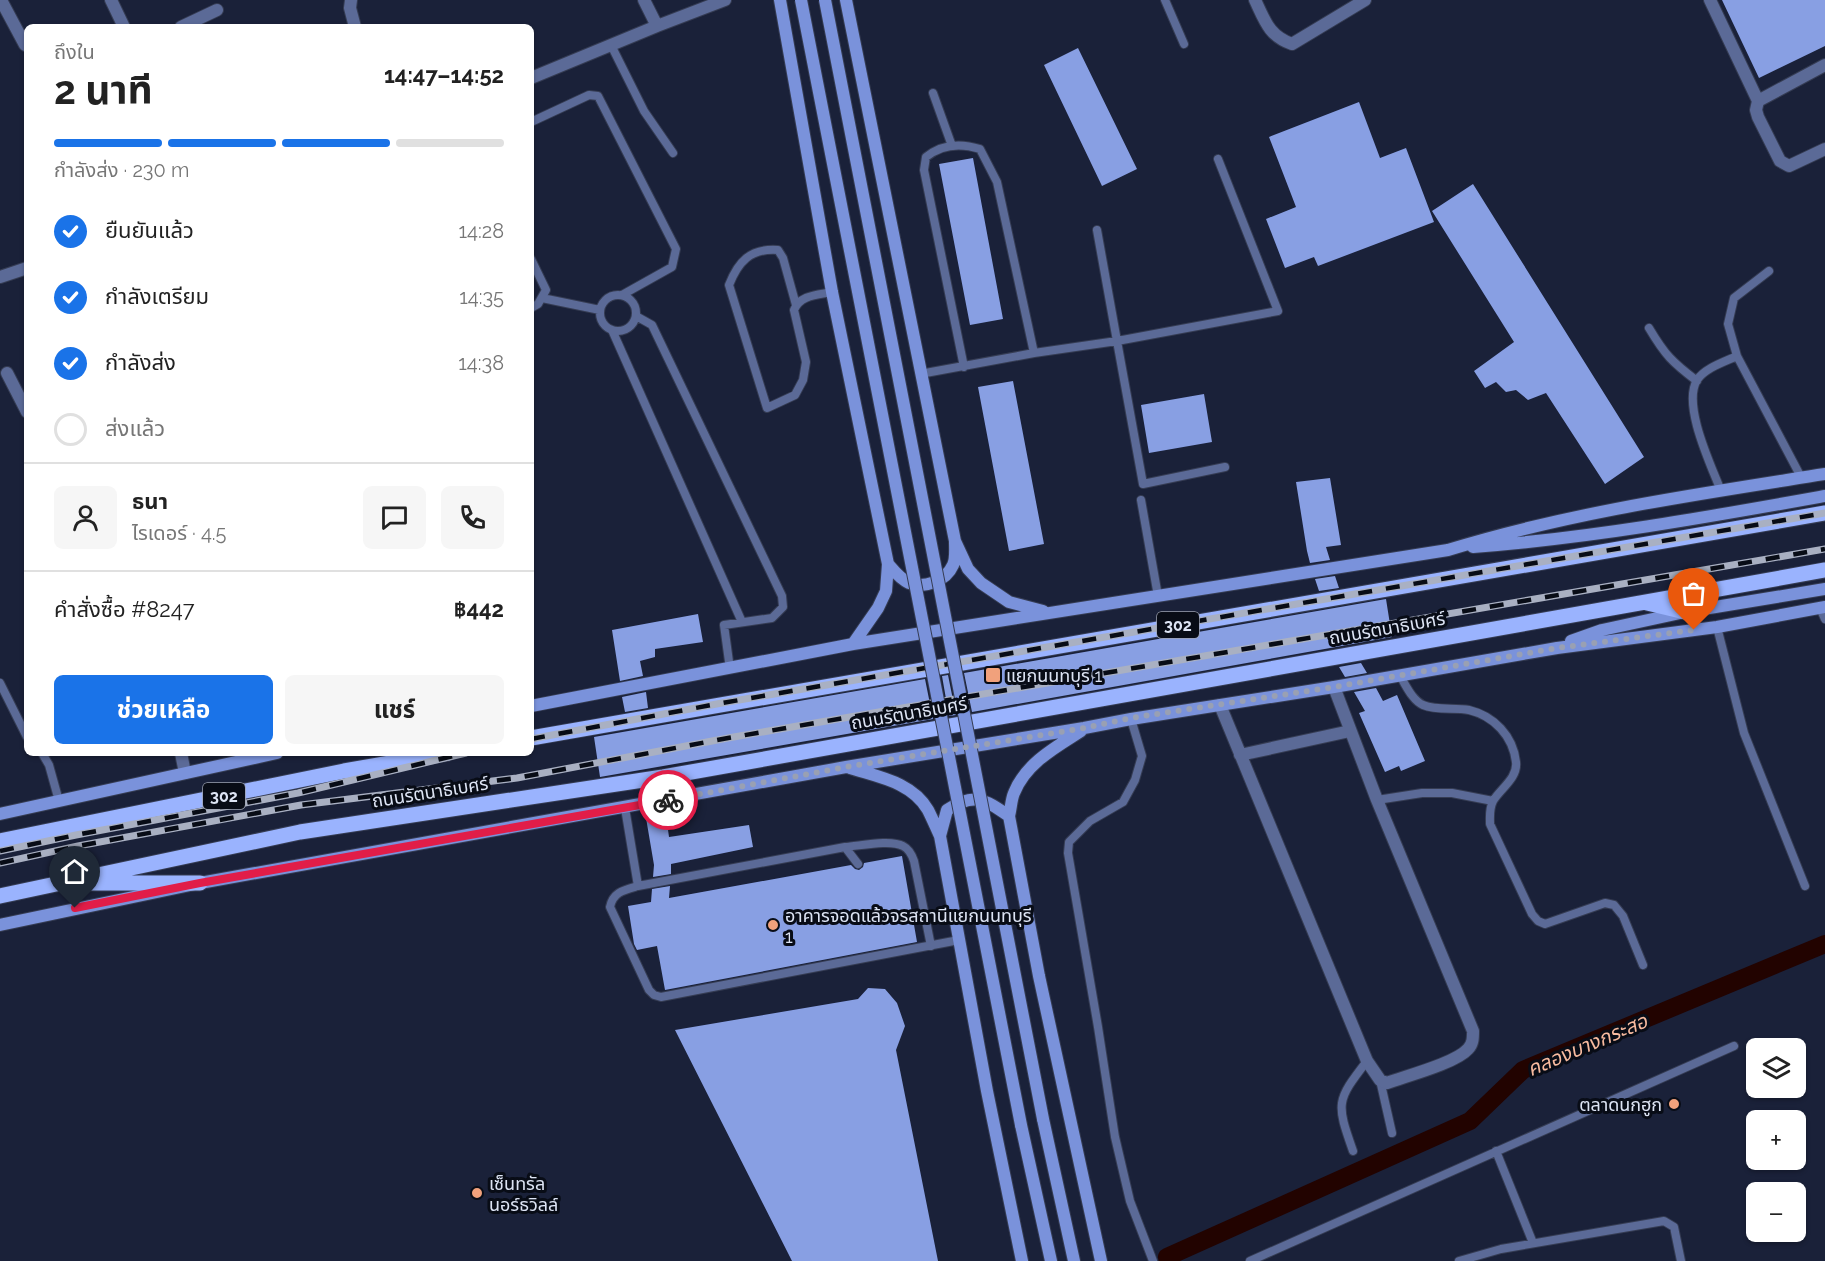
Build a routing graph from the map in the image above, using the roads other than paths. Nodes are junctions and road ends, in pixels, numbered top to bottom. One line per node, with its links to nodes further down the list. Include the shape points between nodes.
1 (1, 0): 19 (street)
2 (111, 0): 15 (street)
3 (351, 0): 17 (street)
4 (644, 0): 18 (street)
5 (725, 0): 18 (street)
6 (780, 0): 36 (main road)
7 (801, 0): 120 (main road, bridge)
8 (825, 0): 121 (main road, bridge)
9 (846, 0): 50 (main road)
10 (1165, 0): 20 (lane)
11 (1255, 0): 12 (street, via 1267,25 1279,39 1292,44)
12 (1365, 0)
13 (1710, 0): 25 (street)
14 (217, 10): 16 (street)
15 (123, 24)
16 (187, 24)
17 (354, 24)
18 (657, 26): 21 (street)
19 (24, 43)
20 (1184, 44)
21 (611, 45): 23 (street); 29 (lane, via 644,111)
22 (1825, 65): 25 (street)
23 (534, 77)
24 (933, 93): 27 (lane)
25 (1758, 101): 28 (street, via 1758,117 1783,164 1789,166)
26 (534, 121): 37 (lane, via 589,95 598,96 675,249 672,267)
27 (952, 146): 46 (lane, via 967,144 980,149 997,182); 48 (lane, via 934,150 926,157 924,170)
28 (1825, 149)
29 (673, 153)
30 (1218, 159): 45 (lane, via 1278,311)
31 (1097, 230): 45 (lane)
32 (534, 265): 38 (lane, via 546,290)
33 (24, 269): 35 (street)
34 (1769, 272): 47 (lane, via 1734,298 1728,324)
35 (0, 277)
36 (832, 292): 39 (lane, via 802,299); 62 (main road)
37 (622, 295): 41 (lane, via 606,300); 42 (lane, via 632,300)
38 (542, 298): 40 (lane); 41 (lane)
39 (796, 305): 39 (lane, via 778,250 768,249 746,258 736,268 729,285 767,408 795,395 802,380 806,362)
40 (534, 306)
41 (600, 310): 44 (lane, via 603,322)
42 (636, 316): 44 (lane, via 630,327); 70 (lane, via 652,325 782,596 783,607 772,618)
43 (1649, 328): 51 (lane, via 1664,354)
44 (612, 330): 70 (lane)
45 (1117, 341): 46 (lane); 53 (lane, via 1143,484)
46 (1034, 353): 48 (lane)
47 (1737, 356): 51 (lane); 55 (lane)
48 (964, 367): 50 (lane)
49 (8, 373): 52 (street)
50 (921, 374): 60 (main road)
51 (1697, 381): 56 (lane, via 1693,401 1695,422)
52 (24, 406)
53 (1225, 467)
54 (1825, 474): 55 (main road, 302)
55 (1802, 477): 56 (main road, 302)
56 (1721, 491): 61 (main road, 302, via 1584,514)
57 (1825, 496): 61 (main road, via 1549,541)
58 (1141, 500): 65 (lane)
59 (1825, 513): 84 (main road, 302)
60 (955, 541): 62 (main road, via 953,565 940,580 926,585 909,583); 67 (main road, via 968,569 981,583 1009,602)
61 (1448, 550): 65 (main road, 302)
62 (888, 564): 72 (main road, via 886,591)
63 (1825, 570): 66 (main road, ถนนรัตนาธิเบศร์)
64 (1825, 589): 68 (main road)
65 (1158, 596): 67 (main road, 302)
66 (1641, 602): 68 (main road); 103 (main road, ถนนรัตนาธิเบศร์, via 663,777 300,832)
67 (1046, 612): 72 (main road, 302)
68 (1689, 612): 73 (main road, via 1602,630)
69 (1823, 612): 71 (main road)
70 (742, 622): 74 (lane, via 724,625)
71 (1717, 627): 73 (main road); 105 (lane, via 1744,733)
72 (853, 645): 74 (main road, 302)
73 (1557, 648): 75 (main road)
74 (730, 669): 78 (main road, 302)
75 (1400, 676): 77 (main road); 94 (lane, via 1420,704 1469,710 1490,718 1506,734 1516,764 1512,778)
76 (0, 683): 82 (lane)
77 (1334, 687): 79 (main road); 83 (street)
78 (534, 705)
79 (1220, 705): 80 (main road); 85 (street)
80 (1131, 718): 81 (main road); 123 (lane, via 1142,756 1135,780 1123,802 1090,821 1070,842 1068,853 1115,1137 1130,1201)
81 (1084, 728): 90 (main road); 97 (main road, via 1041,757 1025,773 1014,793)
82 (24, 731)
83 (1350, 731): 85 (street); 93 (street)
84 (534, 737)
85 (1240, 755): 112 (street)
86 (44, 756): 92 (lane)
87 (182, 756): 91 (street)
88 (263, 756): 91 (main road, 302)
89 (431, 756): 99 (main road, ถนนรัตนาธิเบศร์ / 302)
90 (846, 767): 95 (main road); 98 (main road, via 896,782 913,792 927,808)
91 (185, 773): 92 (main road, 302)
92 (59, 801): 96 (main road, 302)
93 (1377, 801): 94 (lane, via 1422,793 1452,793); 113 (street, via 1473,1031 1468,1050 1457,1058 1387,1083)
94 (1493, 801): 110 (lane, via 1490,824 1538,921 1545,924 1605,903 1614,905 1623,916)
95 (625, 808): 102 (main road); 104 (lane)
96 (0, 814)
97 (1009, 816): 98 (main road, via 976,798 959,802 947,810); 122 (main road, via 1039,976)
98 (940, 836): 108 (main road)
99 (0, 841)
100 (845, 847): 101 (lane); 104 (lane, via 666,884); 109 (lane, via 893,843 910,852)
101 (858, 864)
102 (200, 883): 103 (main road); 107 (main road)
103 (57, 884): 106 (main road, ถนนรัตนาธิเบศร์)
104 (638, 886): 109 (lane, via 619,891 610,908 649,990 661,997)
105 (1805, 886)
106 (0, 896)
107 (0, 925)
108 (959, 940): 109 (lane); 119 (main road)
109 (932, 946)
110 (1643, 965)
111 (1734, 1046): 116 (lane)
112 (1367, 1061): 113 (street); 115 (lane, via 1341,1099 1342,1122)
113 (1380, 1080): 114 (lane)
114 (1392, 1133)
115 (1353, 1151)
116 (1496, 1151): 117 (lane); 118 (lane)
117 (1533, 1244): 125 (lane); 126 (lane, via 1664,1221 1674,1227)
118 (1260, 1259): 124 (lane)
119 (1022, 1261)
120 (1051, 1261)
121 (1074, 1261)
122 (1101, 1261)
123 (1153, 1261)
124 (1250, 1261)
125 (1459, 1261)
126 (1681, 1261)

